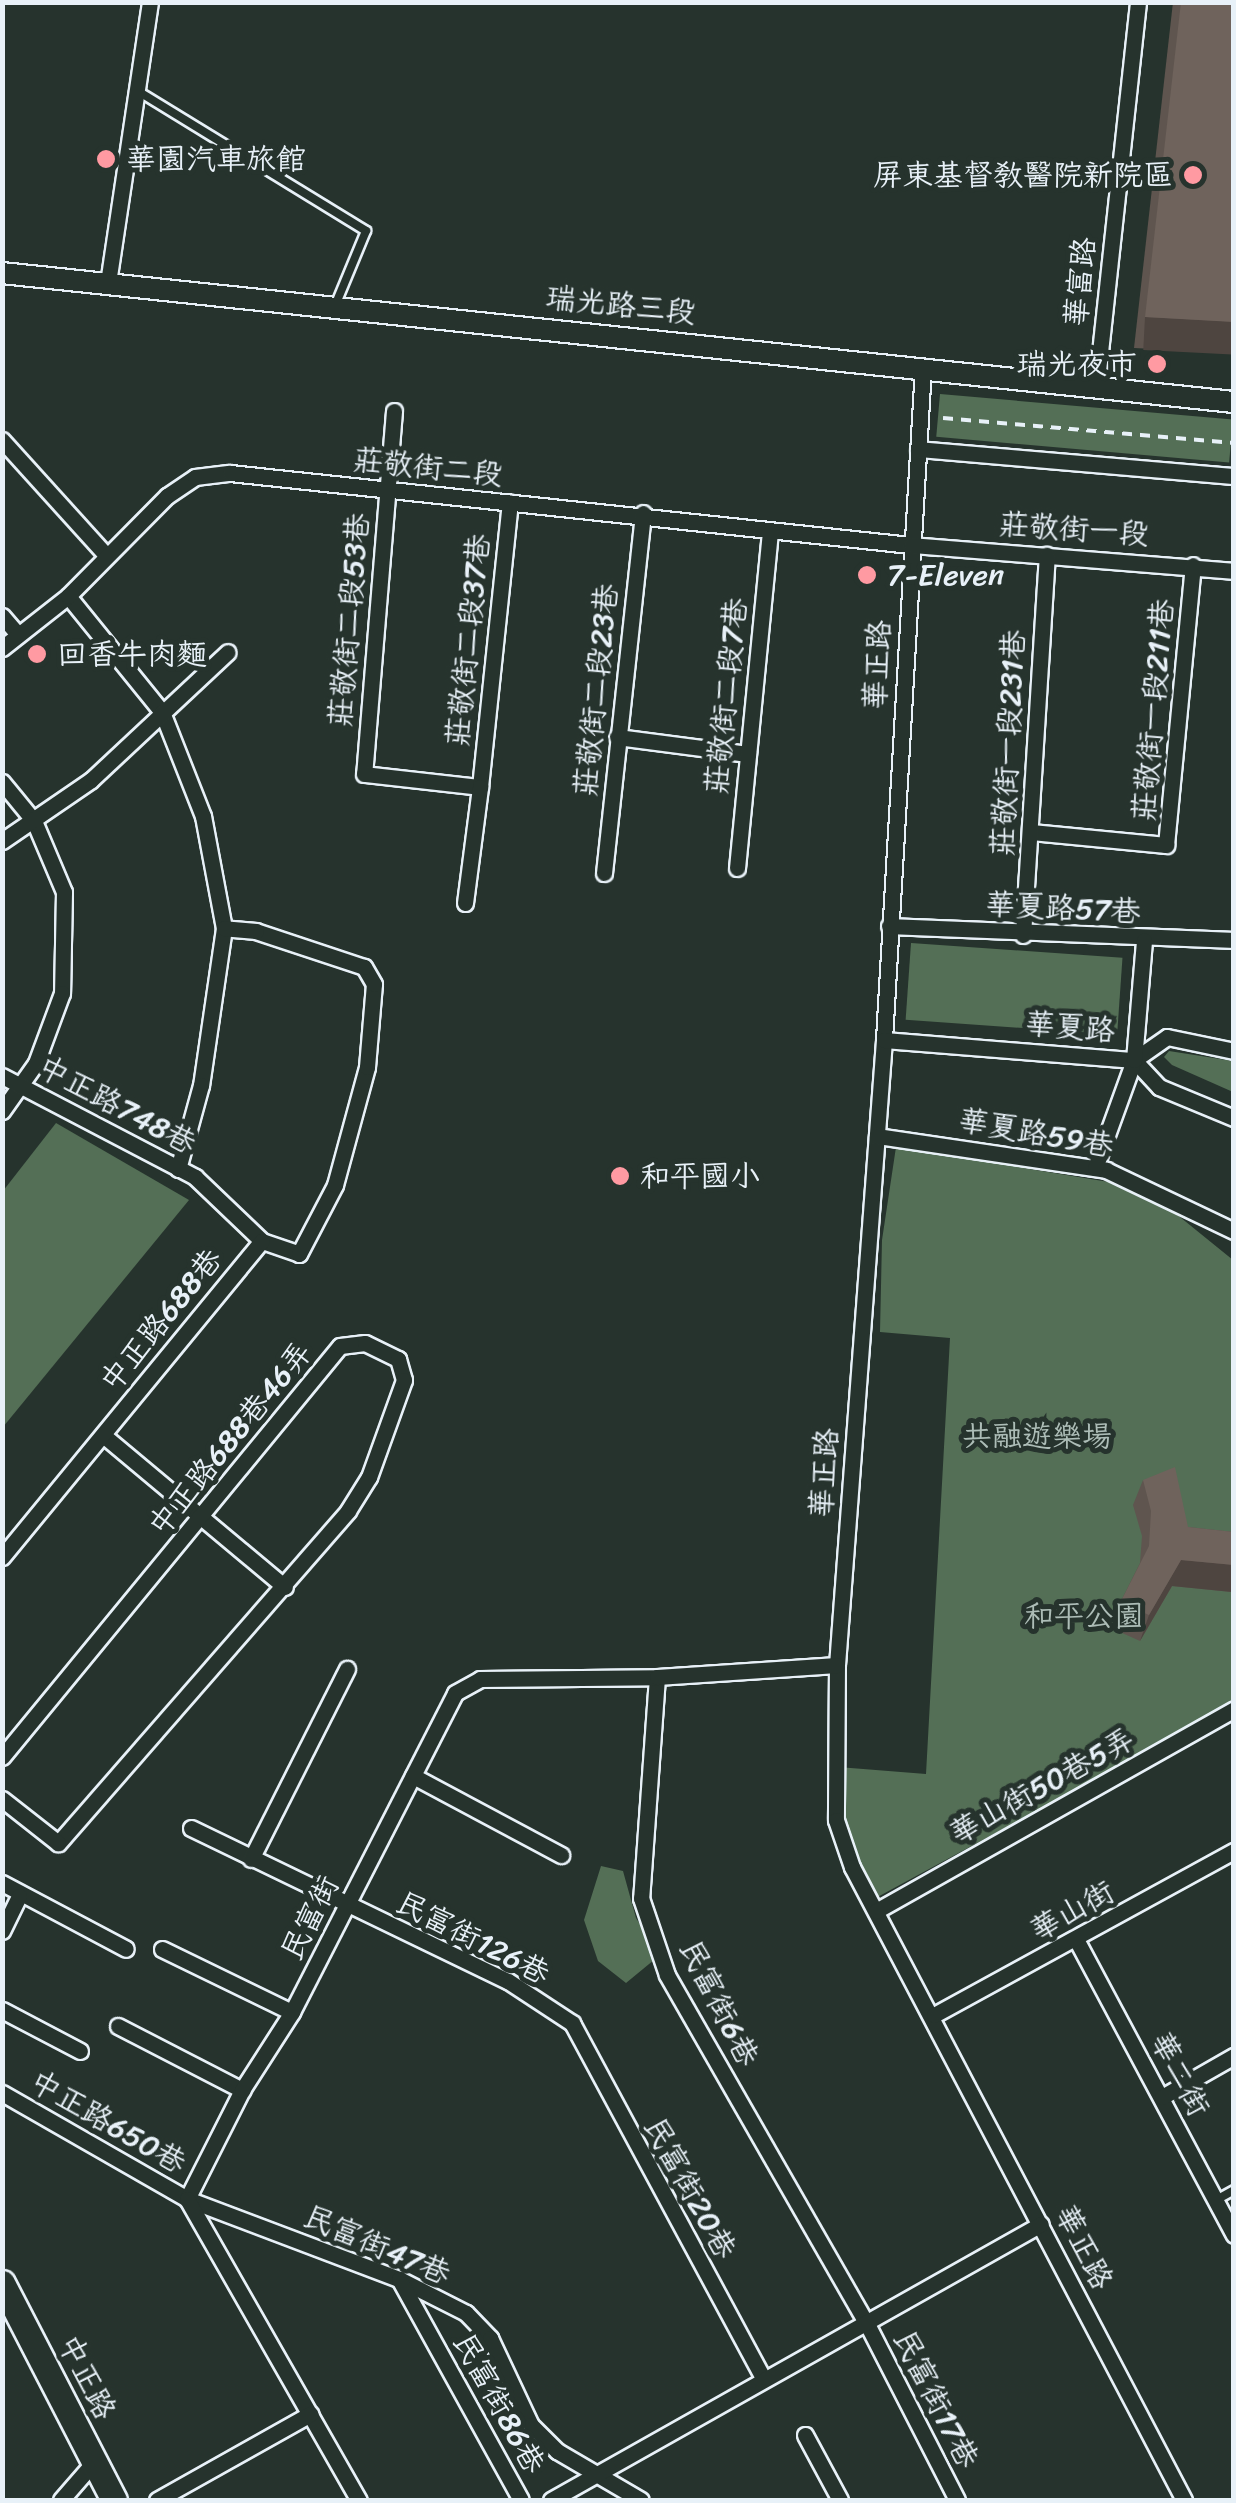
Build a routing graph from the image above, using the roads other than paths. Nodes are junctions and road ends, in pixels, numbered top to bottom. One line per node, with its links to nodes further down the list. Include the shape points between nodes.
1 (150, 2): 3 (street)
2 (1138, 2): 8 (street, 華富路)
3 (141, 94): 5 (street); 6 (lane, via 366,231)
4 (2, 273): 5 (street, 瑞光路三段)
5 (108, 283): 6 (street, 瑞光路三段)
6 (335, 306): 7 (street, 瑞光路三段)
7 (924, 367): 8 (street, 瑞光路三段); 12 (street, 華正路)
8 (1096, 389): 9 (street, 瑞光路三段)
9 (1234, 402)
10 (394, 411): 14 (street, 莊敬街二段53巷)
11 (2, 440): 19 (street)
12 (918, 449): 13 (street); 18 (street, 華正路)
13 (1234, 476)
14 (388, 490): 15 (street, 莊敬街二段); 19 (street, 莊敬街二段, via 230,473 194,477); 31 (street, 莊敬街二段53巷)
15 (510, 504): 16 (street, 莊敬街二段); 33 (street, 莊敬街二段37巷)
16 (643, 514): 17 (street, 莊敬街二段); 29 (street, 莊敬街二段23巷)
17 (770, 531): 18 (street, 莊敬街二段); 30 (street, 莊敬街二段7巷)
18 (911, 544): 20 (street, 莊敬街一段); 40 (street, 華正路)
19 (106, 554): 23 (street, 莊敬街二段)
20 (1047, 555): 21 (street, 莊敬街一段); 35 (street, 莊敬街一段231巷)
21 (1194, 564): 22 (street, 莊敬街一段); 35 (street, 莊敬街一段211巷, via 1166,844)
22 (1234, 570)
23 (68, 596): 25 (street, 莊敬街二段); 28 (street)
24 (2, 616): 25 (street)
25 (17, 634): 26 (street, 莊敬街二段)
26 (2, 648)
27 (228, 652): 28 (street)
28 (162, 712): 34 (street, via 92,780); 41 (street, via 204,816)
29 (617, 737): 30 (street); 38 (street, 莊敬街二段23巷)
30 (748, 754): 37 (street, 莊敬街二段7巷)
31 (364, 774): 33 (street, 莊敬街二段37巷)
32 (2, 782): 34 (street)
33 (480, 786): 39 (street)
34 (34, 820): 36 (street); 49 (street, via 64,892 62,994)
35 (1031, 832): 42 (street, 莊敬街一段231巷)
36 (2, 841)
37 (737, 868)
38 (604, 873)
39 (464, 904)
40 (889, 926): 42 (street, 華夏路57巷); 45 (street, 華正路)
41 (224, 928): 53 (street, via 201,1085); 56 (street, 中正路748巷, via 364,967 374,984 367,1067 335,1185 299,1254)
42 (1023, 935): 43 (street, 華夏路57巷)
43 (1144, 940): 44 (street, 華夏路57巷); 47 (street)
44 (1234, 940)
45 (884, 1040): 47 (street, 華夏路); 52 (street, 華正路)
46 (1234, 1051): 47 (street, via 1167,1037)
47 (1134, 1060): 51 (street, 華夏路, via 1159,1087); 54 (street)
48 (2, 1076): 49 (street, 中正路748巷)
49 (21, 1086): 50 (street); 53 (street, 中正路748巷)
50 (2, 1111)
51 (1234, 1118)
52 (876, 1136): 54 (street, 華夏路59巷); 61 (street, 華正路)
53 (178, 1168): 56 (street, 中正路748巷)
54 (1096, 1168): 55 (street, 華夏路59巷)
55 (1234, 1232)
56 (262, 1241): 57 (street, 中正路688巷)
57 (103, 1434): 58 (street, 中正路688巷); 59 (street, 中正路688巷)
58 (202, 1518): 60 (street, 中正路688巷); 60 (street, 中正路688巷46弄, via 340,1346 366,1343 398,1359 404,1380 369,1477); 65 (street, 中正路688巷46弄)
59 (2, 1557)
60 (285, 1586): 67 (street, 中正路688巷46弄, via 58,1843)
61 (837, 1666): 63 (street, 民富街); 75 (street, 華正路, via 836,1820)
62 (347, 1668): 71 (street)
63 (657, 1677): 66 (street, 民富街, via 480,1678 455,1693); 97 (street, 民富街6巷, via 641,1898 668,1975)
64 (1234, 1709): 75 (street, 華山街50巷5弄)
65 (2, 1756)
66 (413, 1776): 70 (street); 74 (street, 民富街)
67 (2, 1798)
68 (191, 1828): 71 (street, 民富街126巷)
69 (1234, 1852): 77 (street, 華山街)
70 (561, 1855)
71 (251, 1860): 74 (street, 民富街126巷)
72 (2, 1883): 73 (street)
73 (19, 1896): 76 (street); 78 (street)
74 (347, 1906): 81 (street, 民富街); 83 (street, 民富街126巷, via 508,1980)
75 (876, 1911): 82 (street, 華正路)
76 (2, 1931)
77 (1077, 1941): 82 (street, 華山街); 89 (street, 華二街)
78 (126, 1949)
79 (162, 1949): 81 (street)
80 (2, 2010): 85 (street)
81 (292, 2012): 87 (street, 民富街)
82 (934, 2015): 93 (street, 華正路)
83 (572, 2024): 98 (street, 民富街20巷)
84 (118, 2026): 87 (street)
85 (80, 2051)
86 (1234, 2056): 89 (street)
87 (242, 2090): 91 (street, 民富街)
88 (2, 2093): 91 (street, 中正路650巷)
89 (1162, 2097): 92 (street, 華二街)
90 (1234, 2190): 92 (lane)
91 (187, 2199): 95 (street, 民富街47巷); 99 (street)
92 (1216, 2200): 94 (street, 華二街)
93 (1041, 2224): 97 (street); 112 (street, 華正路)
94 (1234, 2235)
95 (400, 2279): 102 (street, 民富街47巷, via 466,2314 490,2338 531,2425); 107 (street, 民富街86巷)
96 (5, 2298): 101 (main road, 中正路)
97 (866, 2322): 98 (street); 111 (street, 民富街17巷)
98 (762, 2378): 102 (street)
99 (310, 2414): 105 (street); 106 (street)
100 (805, 2436): 110 (street)
101 (94, 2462): 103 (street); 104 (main road, 中正路)
102 (599, 2478): 108 (street); 109 (street, 民富街47巷)
103 (61, 2500)
104 (114, 2500)
105 (156, 2500)
106 (359, 2500)
107 (522, 2500)
108 (551, 2500)
109 (641, 2500)
110 (840, 2500)
111 (957, 2500)
112 (1184, 2500)

